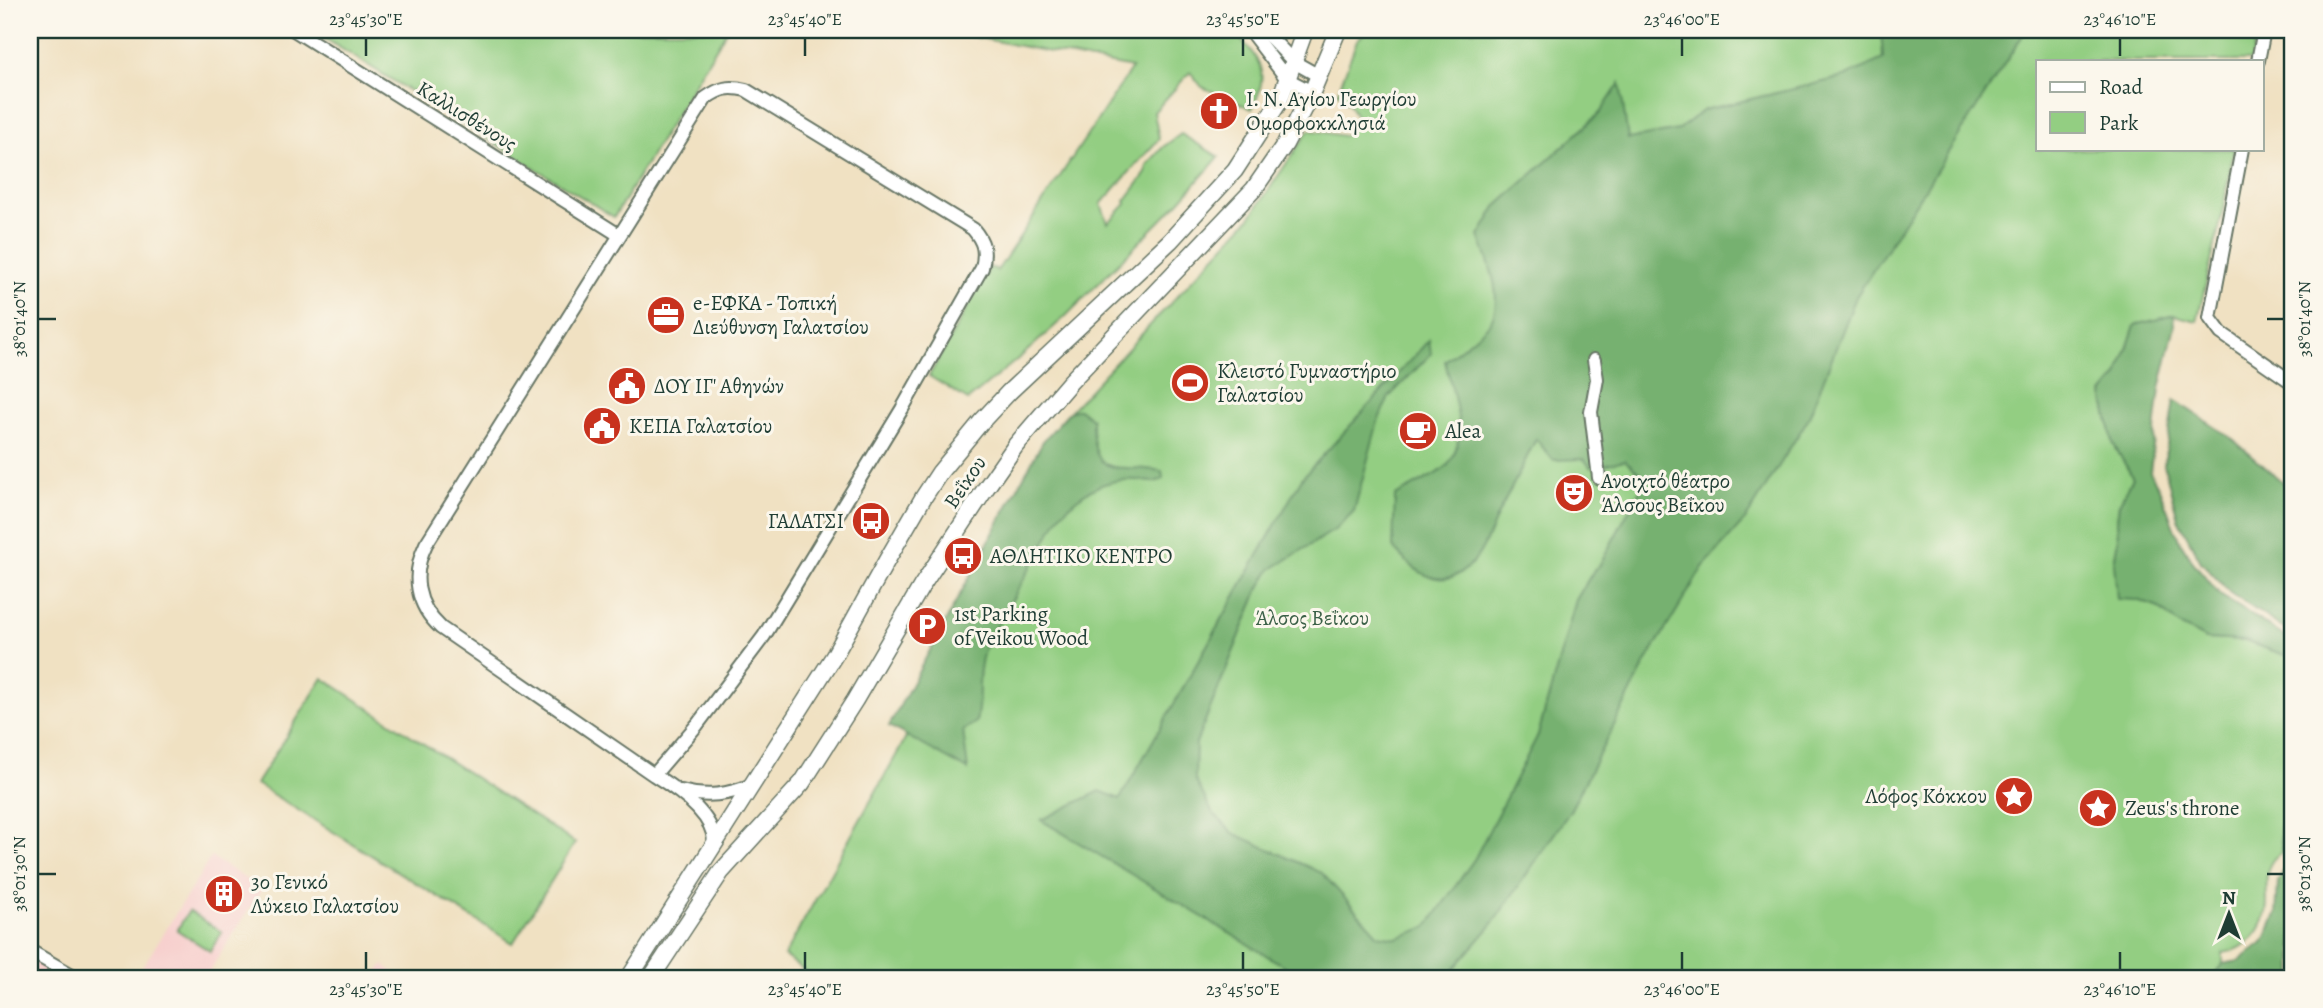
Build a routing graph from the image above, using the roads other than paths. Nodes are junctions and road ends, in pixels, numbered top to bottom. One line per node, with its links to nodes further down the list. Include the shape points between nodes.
1 (294, 30): 15 (street, Καλλισθένους)
2 (1252, 30): 12 (street)
3 (1263, 30): 10 (street)
4 (1269, 30): 5 (main road)
5 (1285, 30)
6 (1305, 30): 10 (main road, Βεΐκου)
7 (1338, 30): 11 (main road, Βεΐκου)
8 (2264, 30): 9 (street)
9 (2258, 60)
10 (1294, 62): 11 (street); 12 (main road, Βεΐκου)
11 (1319, 76): 13 (main road, Βεΐκου)
12 (1287, 79): 13 (street); 20 (main road, Βεΐκου, via 1279,102 1235,170 1170,241 1010,392 940,472 834,656)
13 (1312, 92): 26 (main road, Βεΐκου, via 1285,144 1254,189 1070,382 1016,446 921,587 802,783 721,872)
14 (2242, 150): 17 (street, via 2210,318 2216,328)
15 (619, 234): 19 (street, via 426,544 417,587 426,613 441,628); 19 (street, via 706,98 731,87 746,90 973,229 985,254 982,268 902,409 764,636)
16 (1594, 360): 18 (street, via 1597,379 1591,412)
17 (2293, 383)
18 (1599, 478)
19 (654, 775): 21 (street)
20 (752, 785): 21 (street, via 729,794); 22 (main road, Βεΐκου)
21 (681, 791): 22 (street, via 711,828)
22 (714, 843): 25 (main road, Βεΐκου)
23 (30, 951): 24 (street)
24 (77, 978)
25 (629, 978)
26 (650, 978)

